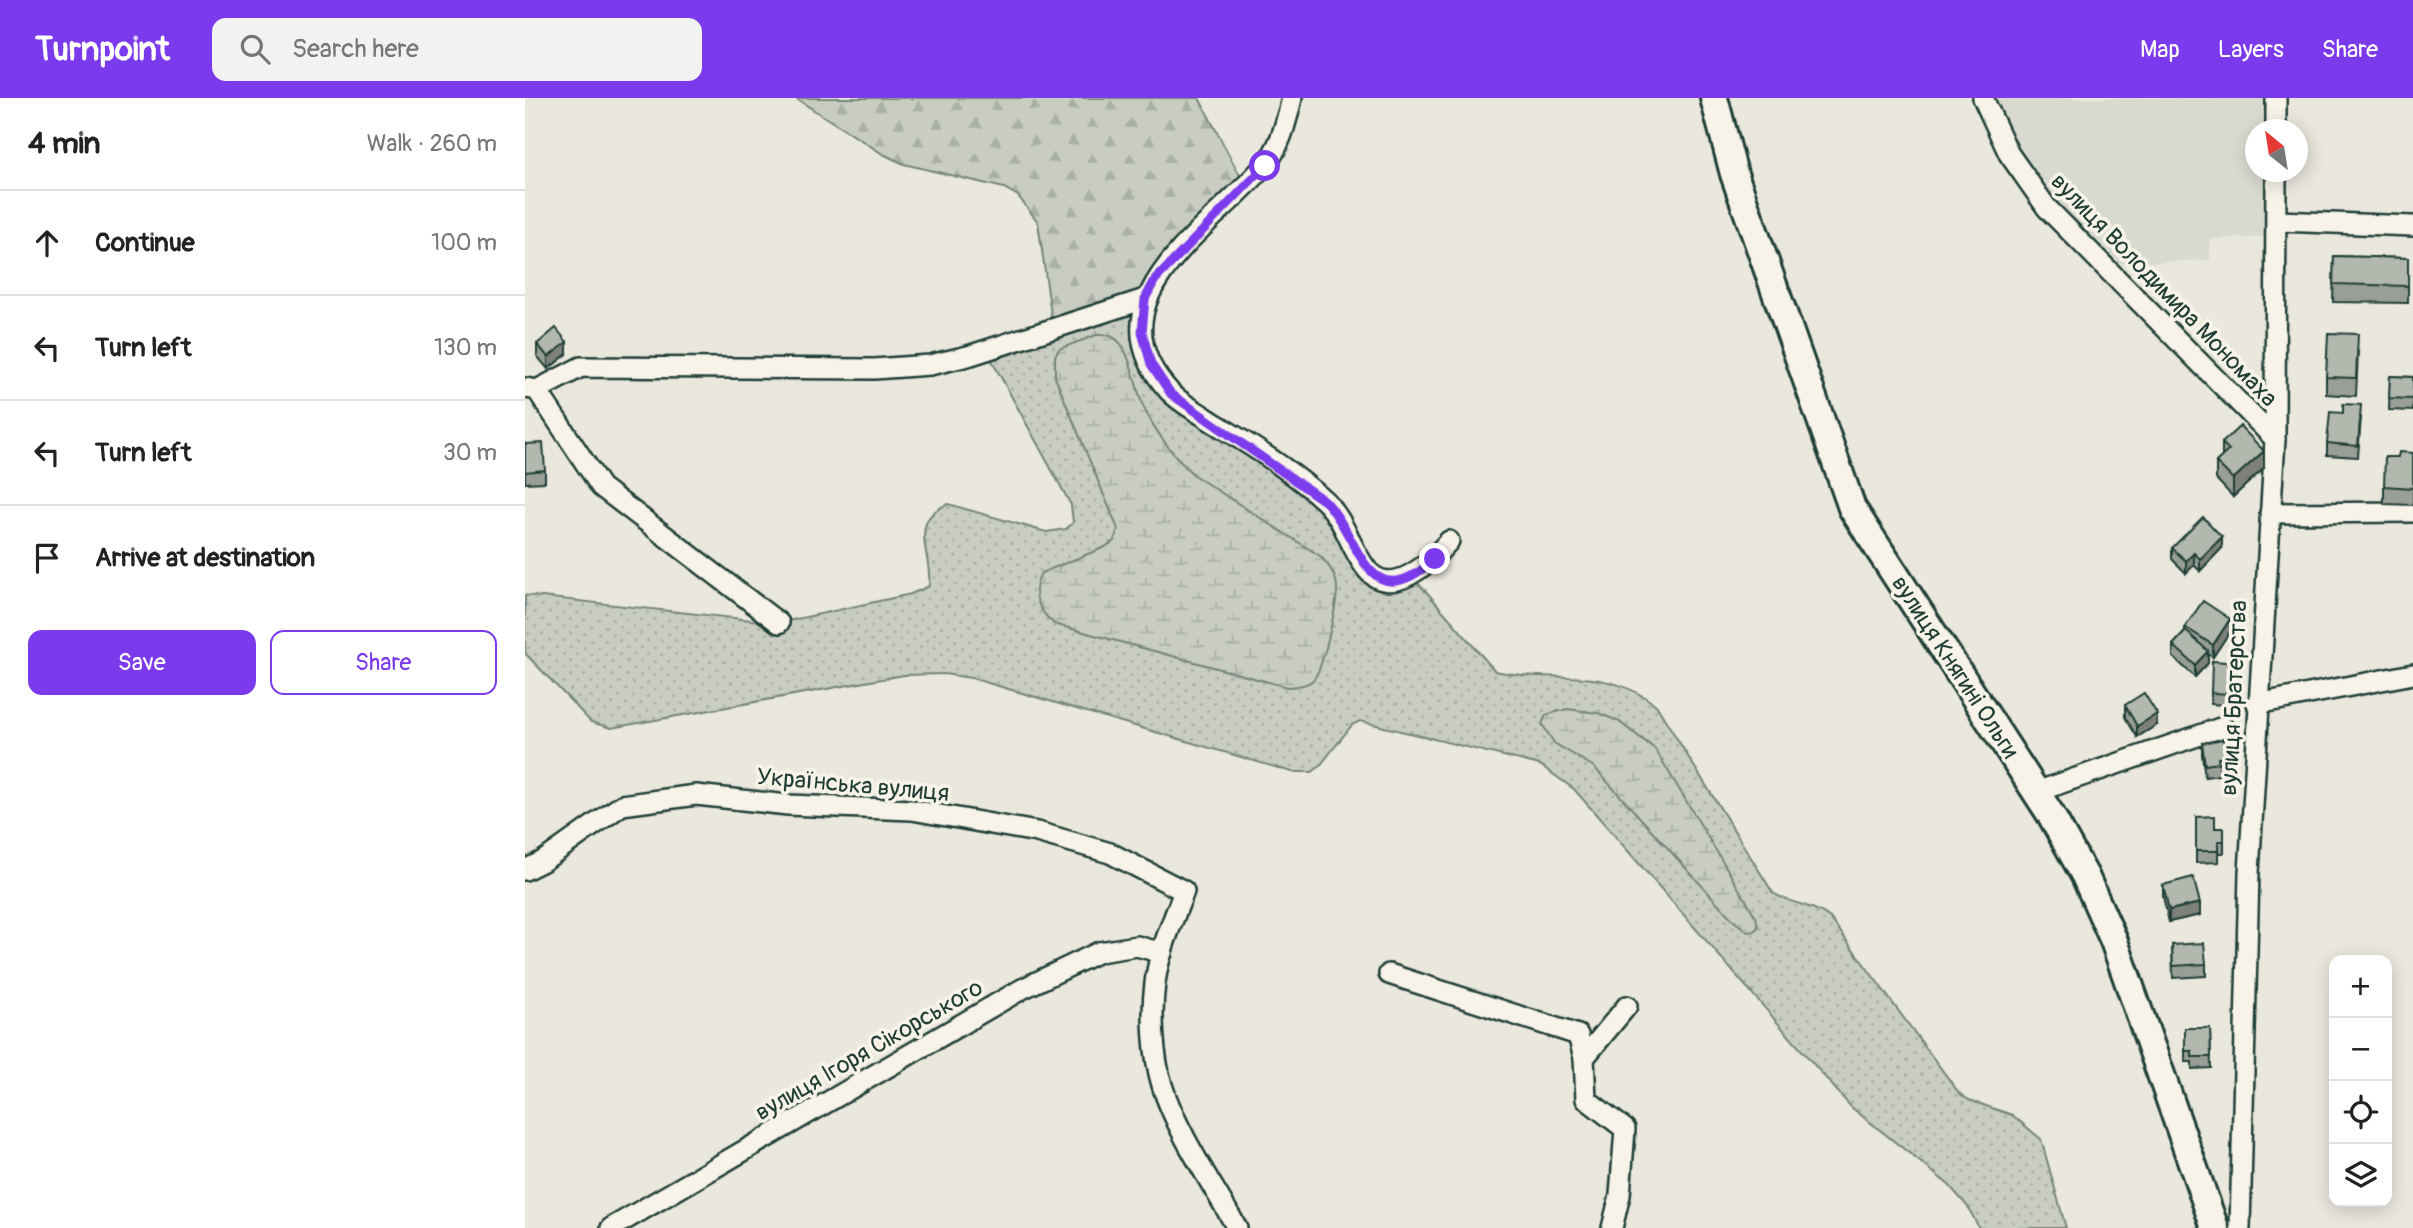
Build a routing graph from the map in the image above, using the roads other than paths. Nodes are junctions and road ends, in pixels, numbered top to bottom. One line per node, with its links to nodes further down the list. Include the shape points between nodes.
1 (1292, 98): 9 (street, via 1284,130 1265,166 1155,280)
2 (1714, 98): 19 (street, вулиця Княгині Ольги, via 1734,174 1852,508)
3 (1983, 98): 11 (street, вулиця Володимира Мономаха, via 2009,154 2047,208)
4 (2276, 98): 5 (street)
5 (2276, 119)
6 (2277, 182): 7 (street, вулиця Братерства)
7 (2277, 220): 8 (street); 11 (street, вулиця Братерства)
8 (2413, 226)
9 (1145, 299): 10 (street, via 930,365 874,369 580,367); 14 (street, via 1145,342 1151,364 1165,386 1314,490 1338,513 1372,575 1383,579 1421,571)
10 (531, 389): 15 (street, via 601,487)
11 (2275, 439): 13 (street, вулиця Братерства)
12 (2413, 512): 13 (street)
13 (2270, 513): 17 (street, вулиця Братерства)
14 (1449, 541)
15 (779, 623)
16 (2413, 674): 17 (street)
17 (2257, 704): 29 (street, вулиця Братерства)
18 (2223, 727): 19 (street)
19 (2036, 792): 28 (street, вулиця Княгині Ольги, via 2069,844 2106,919)
20 (525, 870): 21 (street, Українська вулиця, via 622,804 696,795 788,805 912,810 1037,832 1110,853 1184,891)
21 (1162, 953): 25 (street, вулиця Ігоря Сікорського, via 1137,946 1099,953 1022,989); 26 (street, via 1154,1022 1162,1085)
22 (1389, 974): 24 (street, via 1578,1035)
23 (1627, 1006): 24 (street)
24 (1584, 1058): 27 (street, via 1586,1099 1625,1129 1620,1195)
25 (611, 1228)
26 (1237, 1228)
27 (1612, 1228)
28 (2214, 1228)
29 (2240, 1228)

